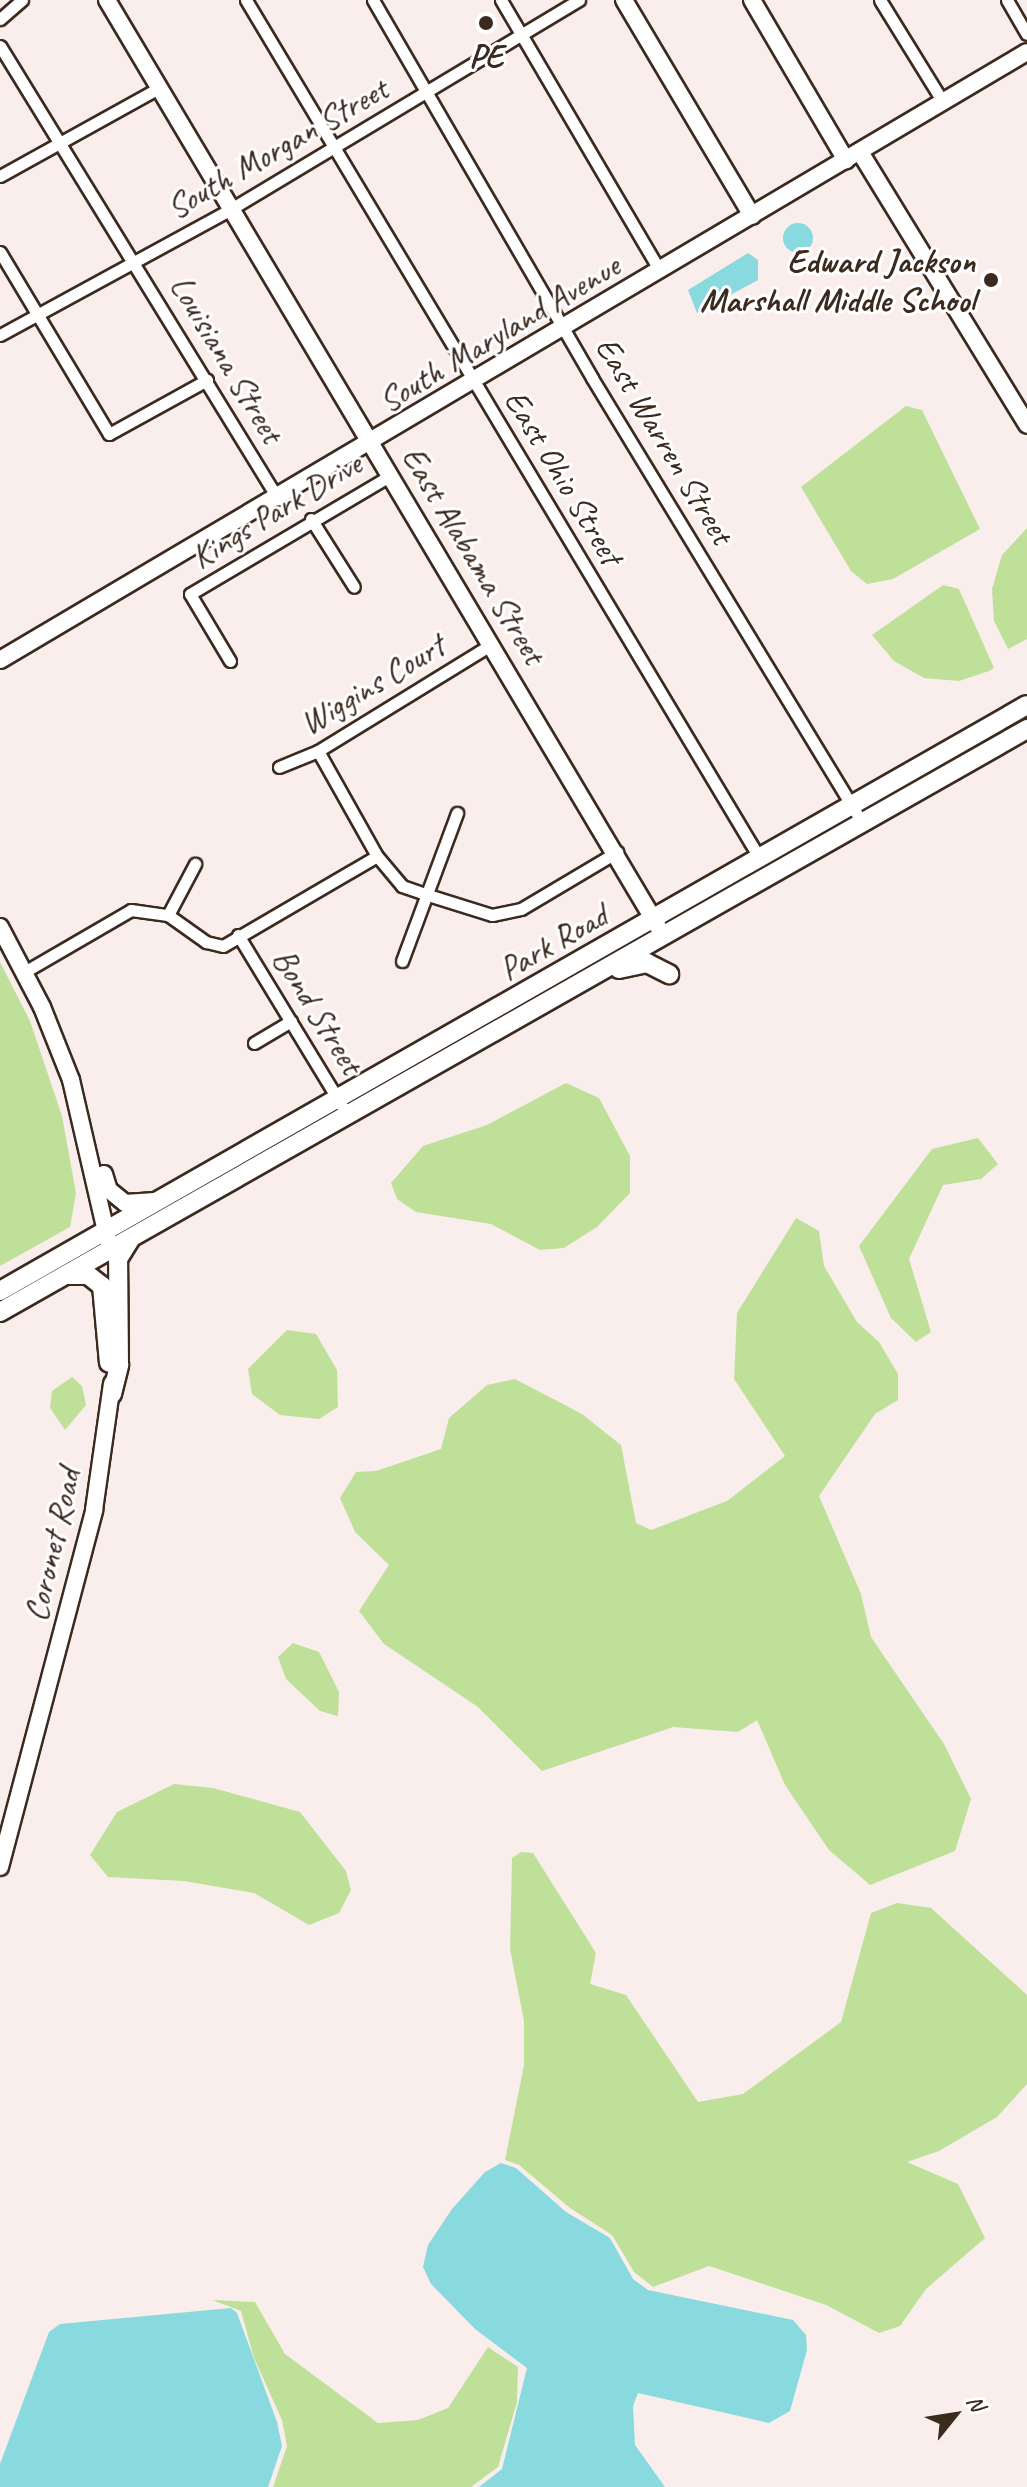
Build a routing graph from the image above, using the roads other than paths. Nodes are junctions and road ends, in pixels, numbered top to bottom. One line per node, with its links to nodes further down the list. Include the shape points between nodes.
1 (22, 0): 11 (street)
2 (107, 0): 16 (street, East Alabama Street)
3 (246, 0): 20 (street, East Ohio Street)
4 (373, 0): 17 (street, East Warren Street)
5 (501, 0): 13 (street)
6 (579, 0): 13 (street, South Morgan Street)
7 (624, 0): 24 (street)
8 (752, 0): 21 (street)
9 (880, 0): 18 (street)
10 (1007, 0): 12 (street)
11 (0, 19)
12 (1027, 34)
13 (522, 36): 17 (street, South Morgan Street); 27 (street)
14 (0, 46): 19 (street, Louisiana Street)
15 (1027, 52): 18 (street, South Maryland Avenue)
16 (159, 88): 19 (street); 23 (street, East Alabama Street)
17 (428, 91): 20 (street, South Morgan Street); 29 (street, East Warren Street)
18 (943, 102): 21 (street, South Maryland Avenue)
19 (57, 146): 22 (street); 26 (street, Louisiana Street, via 125,255)
20 (335, 146): 23 (street, South Morgan Street); 32 (street, East Ohio Street)
21 (853, 156): 24 (street, South Maryland Avenue); 33 (street)
22 (0, 176)
23 (231, 209): 26 (street, South Morgan Street); 34 (street, East Alabama Street)
24 (752, 216): 27 (street, South Maryland Avenue)
25 (0, 252): 28 (street)
26 (137, 262): 28 (street, South Morgan Street); 31 (street, Louisiana Street)
27 (660, 271): 29 (street, South Maryland Avenue)
28 (37, 315): 30 (street, South Morgan Street); 31 (street, via 109,434)
29 (567, 328): 32 (street, South Maryland Avenue); 46 (street, East Warren Street, via 592,378)
30 (0, 335)
31 (207, 380): 36 (street, Louisiana Street)
32 (474, 383): 34 (street, South Maryland Avenue); 51 (street, East Ohio Street)
33 (1027, 425)
34 (372, 444): 35 (street, East Alabama Street); 36 (street, South Maryland Avenue)
35 (391, 475): 37 (street, Kings Park Drive); 39 (street, East Alabama Street)
36 (278, 499): 40 (street, South Maryland Avenue)
37 (311, 519): 38 (street); 41 (street, Kings Park Drive, via 190,594)
38 (354, 587)
39 (492, 644): 44 (street, Wiggins Court); 49 (street, East Alabama Street)
40 (0, 660)
41 (230, 661)
42 (1027, 705): 46 (main road, Park Road)
43 (1027, 729): 48 (main road, Park Road)
44 (318, 751): 45 (street, Wiggins Court); 50 (street)
45 (279, 767)
46 (853, 806): 48 (street, East Warren Street); 51 (main road, Park Road); 53 (main road, via 839,826 758,875)
47 (457, 813): 54 (street)
48 (863, 824): 53 (main road, Park Road)
49 (617, 852): 54 (street, via 521,909 492,915); 57 (street, East Alabama Street)
50 (377, 856): 54 (street, via 402,886); 58 (street)
51 (760, 859): 57 (main road, Park Road)
52 (195, 864): 55 (street)
53 (741, 892): 57 (main road, Park Road)
54 (428, 895): 59 (street)
55 (168, 915): 58 (street, via 206,942 223,946); 60 (street, via 131,910)
56 (0, 927): 60 (street)
57 (659, 929): 61 (main road, Park Road); 63 (main road, via 561,988); 66 (main road, Park Road)
58 (238, 935): 64 (street, Bond Street)
59 (402, 961)
60 (26, 971): 67 (street)
61 (600, 974): 62 (main road, via 647,963); 63 (main road, Park Road)
62 (669, 974)
63 (546, 1004): 66 (main road, Park Road)
64 (291, 1021): 65 (street); 66 (street, Bond Street)
65 (254, 1043)
66 (344, 1108): 68 (main road, Park Road); 71 (main road)
67 (87, 1131): 69 (street, via 117,1198 137,1204); 70 (street, Coronet Road); 73 (street, via 94,1221)
68 (246, 1153): 69 (main road, Park Road); 72 (main road, via 134,1222)
69 (161, 1200): 70 (main road, Park Road)
70 (107, 1230): 72 (street, Coronet Road); 73 (main road, Park Road); 76 (main road, via 83,1257)
71 (131, 1238): 72 (main road); 78 (main road, via 118,1259 119,1365)
72 (109, 1250): 74 (main road); 78 (street, Coronet Road)
73 (70, 1251): 75 (main road, Park Road)
74 (66, 1275): 77 (main road); 78 (main road, via 88,1275 104,1293)
75 (0, 1291)
76 (0, 1306)
77 (0, 1312)
78 (112, 1397): 79 (street, Coronet Road, via 94,1510)
79 (0, 1867)

